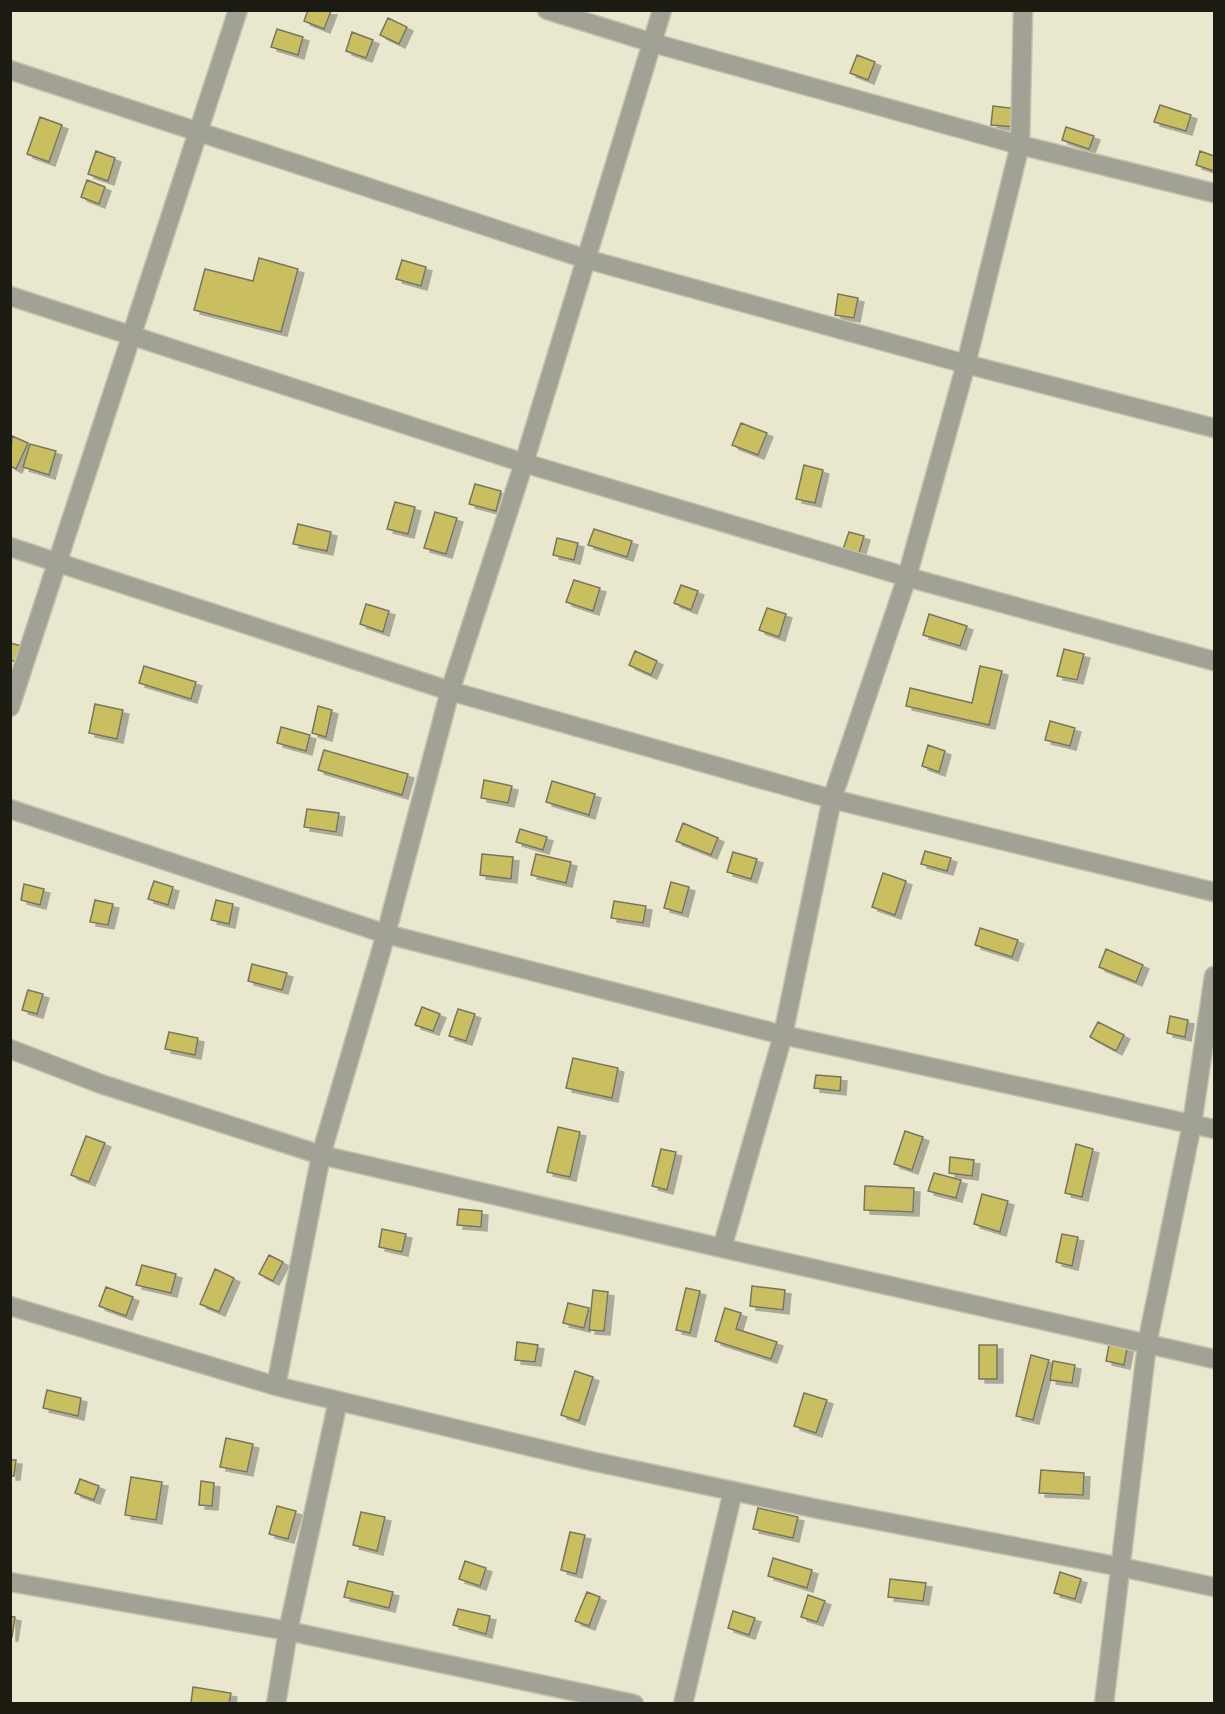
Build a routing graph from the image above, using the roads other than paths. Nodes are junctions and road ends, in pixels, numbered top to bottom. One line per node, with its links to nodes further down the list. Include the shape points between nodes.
1 (238, 10): 7 (street)
2 (547, 10): 5 (street)
3 (662, 10): 5 (street)
4 (1023, 10): 8 (street)
5 (653, 43): 8 (street); 10 (street)
6 (10, 70): 7 (street)
7 (198, 133): 10 (street); 12 (street)
8 (1020, 146): 9 (street); 13 (street)
9 (1215, 193)
10 (586, 259): 13 (street); 15 (street)
11 (10, 296): 12 (street)
12 (132, 335): 15 (street); 17 (street)
13 (966, 364): 14 (street); 18 (street)
14 (1215, 428)
15 (525, 463): 18 (street); 20 (street)
16 (10, 547): 17 (street)
17 (58, 562): 20 (street); 21 (street)
18 (907, 577): 19 (street); 22 (street)
19 (1215, 662)
20 (450, 691): 22 (street); 25 (street)
21 (10, 707)
22 (832, 799): 24 (street); 27 (street)
23 (10, 809): 25 (street)
24 (1215, 892)
25 (386, 934): 27 (street); 31 (street)
26 (1215, 976): 29 (street)
27 (783, 1035): 29 (street); 32 (street)
28 (10, 1049): 31 (street, via 101,1084)
29 (1192, 1124): 30 (street); 34 (street)
30 (1215, 1129)
31 (321, 1155): 32 (street); 36 (street)
32 (722, 1248): 34 (street)
33 (10, 1306): 36 (street)
34 (1147, 1344): 35 (street); 39 (street)
35 (1215, 1359)
36 (276, 1386): 37 (street)
37 (338, 1401): 38 (street); 42 (street)
38 (734, 1491): 39 (street); 45 (street)
39 (1121, 1567): 41 (street); 46 (street)
40 (10, 1582): 42 (street)
41 (1215, 1587)
42 (288, 1632): 43 (street); 44 (street)
43 (276, 1704)
44 (634, 1704)
45 (683, 1704)
46 (1104, 1704)

